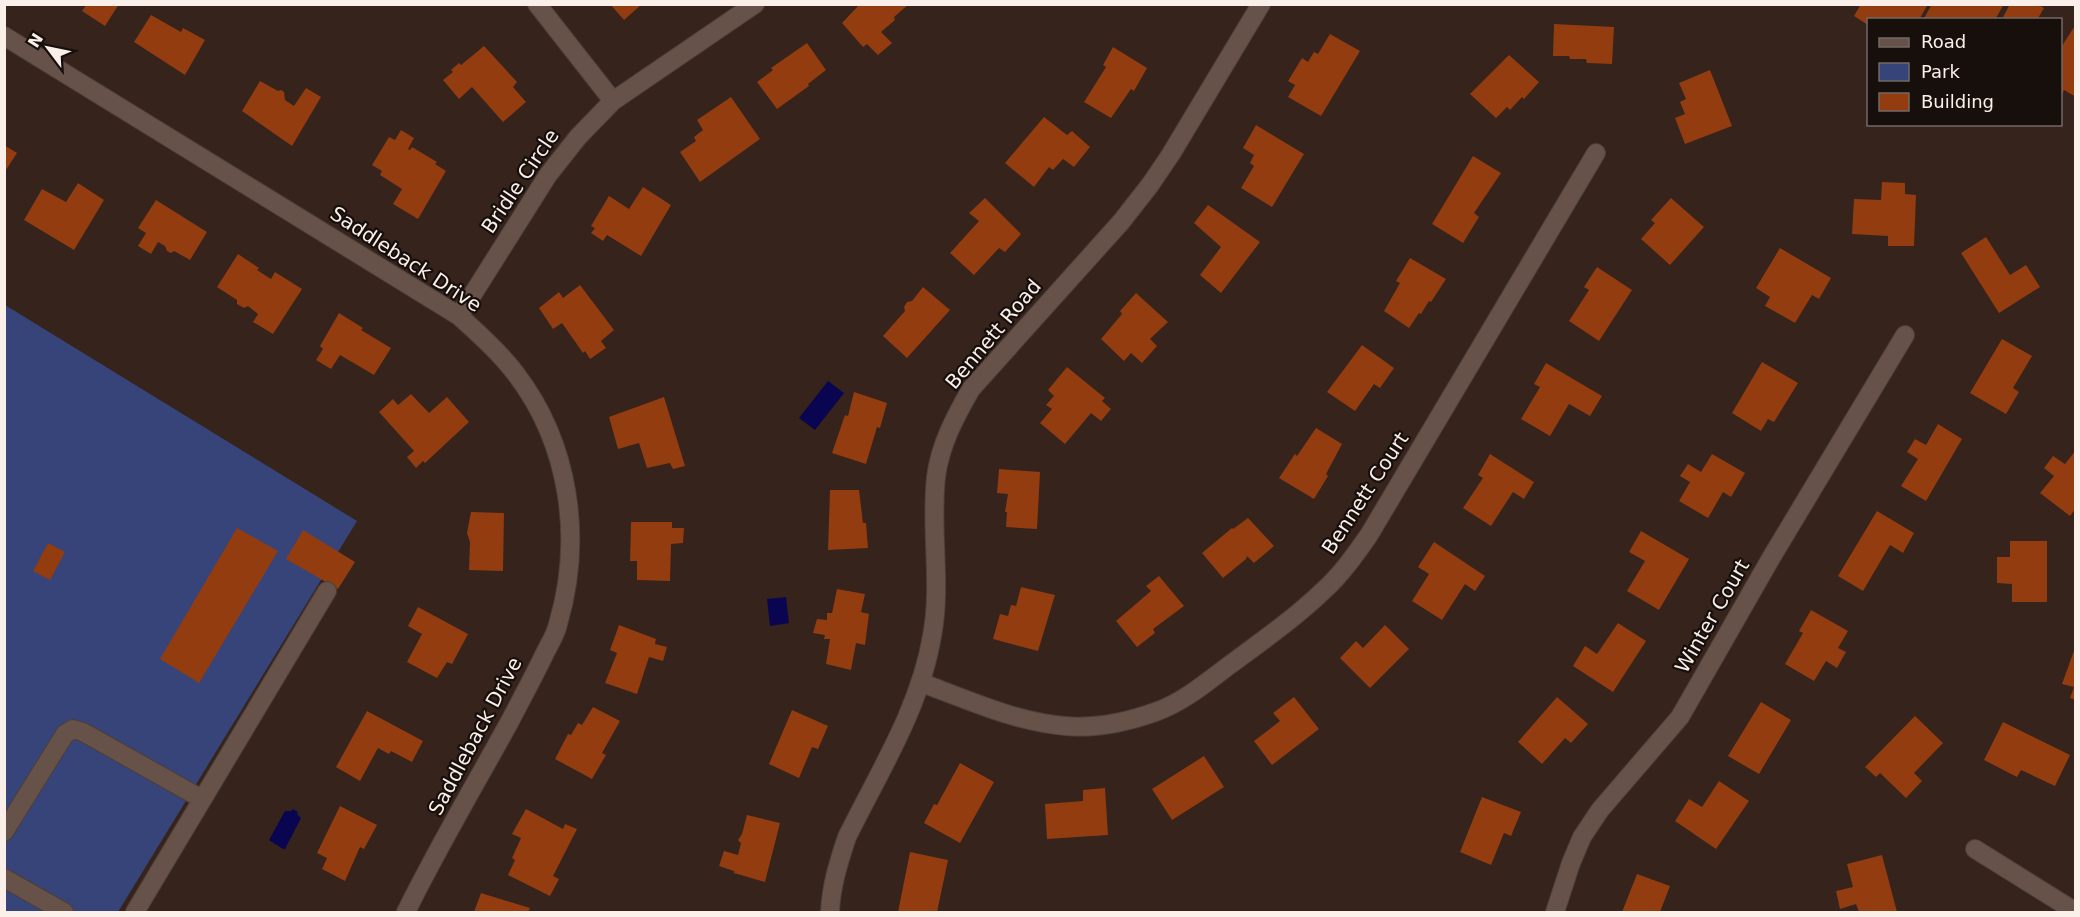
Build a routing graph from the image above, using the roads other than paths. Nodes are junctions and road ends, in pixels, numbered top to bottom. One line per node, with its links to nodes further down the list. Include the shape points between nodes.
1 (537, 4): 5 (street)
2 (755, 4): 5 (street, Bridle Circle)
3 (1261, 4): 10 (street, Bennett Road, via 1150,184 1121,222 971,389 956,416 936,477 936,607)
4 (4, 36): 7 (street, Saddleback Drive)
5 (613, 101): 7 (street, Bridle Circle, via 560,158)
6 (1596, 153): 10 (street, Bennett Court, via 1369,535 1324,591 1284,625 1193,692 1160,710 1115,723 1040,723)
7 (459, 316): 17 (street, Saddleback Drive, via 516,374 549,430 569,500 568,580 558,626 533,679)
8 (1905, 335): 19 (street, Winter Court, via 1680,717 1600,810 1582,837)
9 (327, 591): 11 (street)
10 (922, 683): 18 (street, Bennett Road, via 847,837)
11 (202, 799): 12 (street, via 73,729 65,734); 16 (street)
12 (4, 832)
13 (1975, 849): 20 (street)
14 (4, 878): 15 (street)
15 (64, 912)
16 (135, 912)
17 (406, 912)
18 (830, 912)
19 (1555, 912)
20 (2076, 912)

